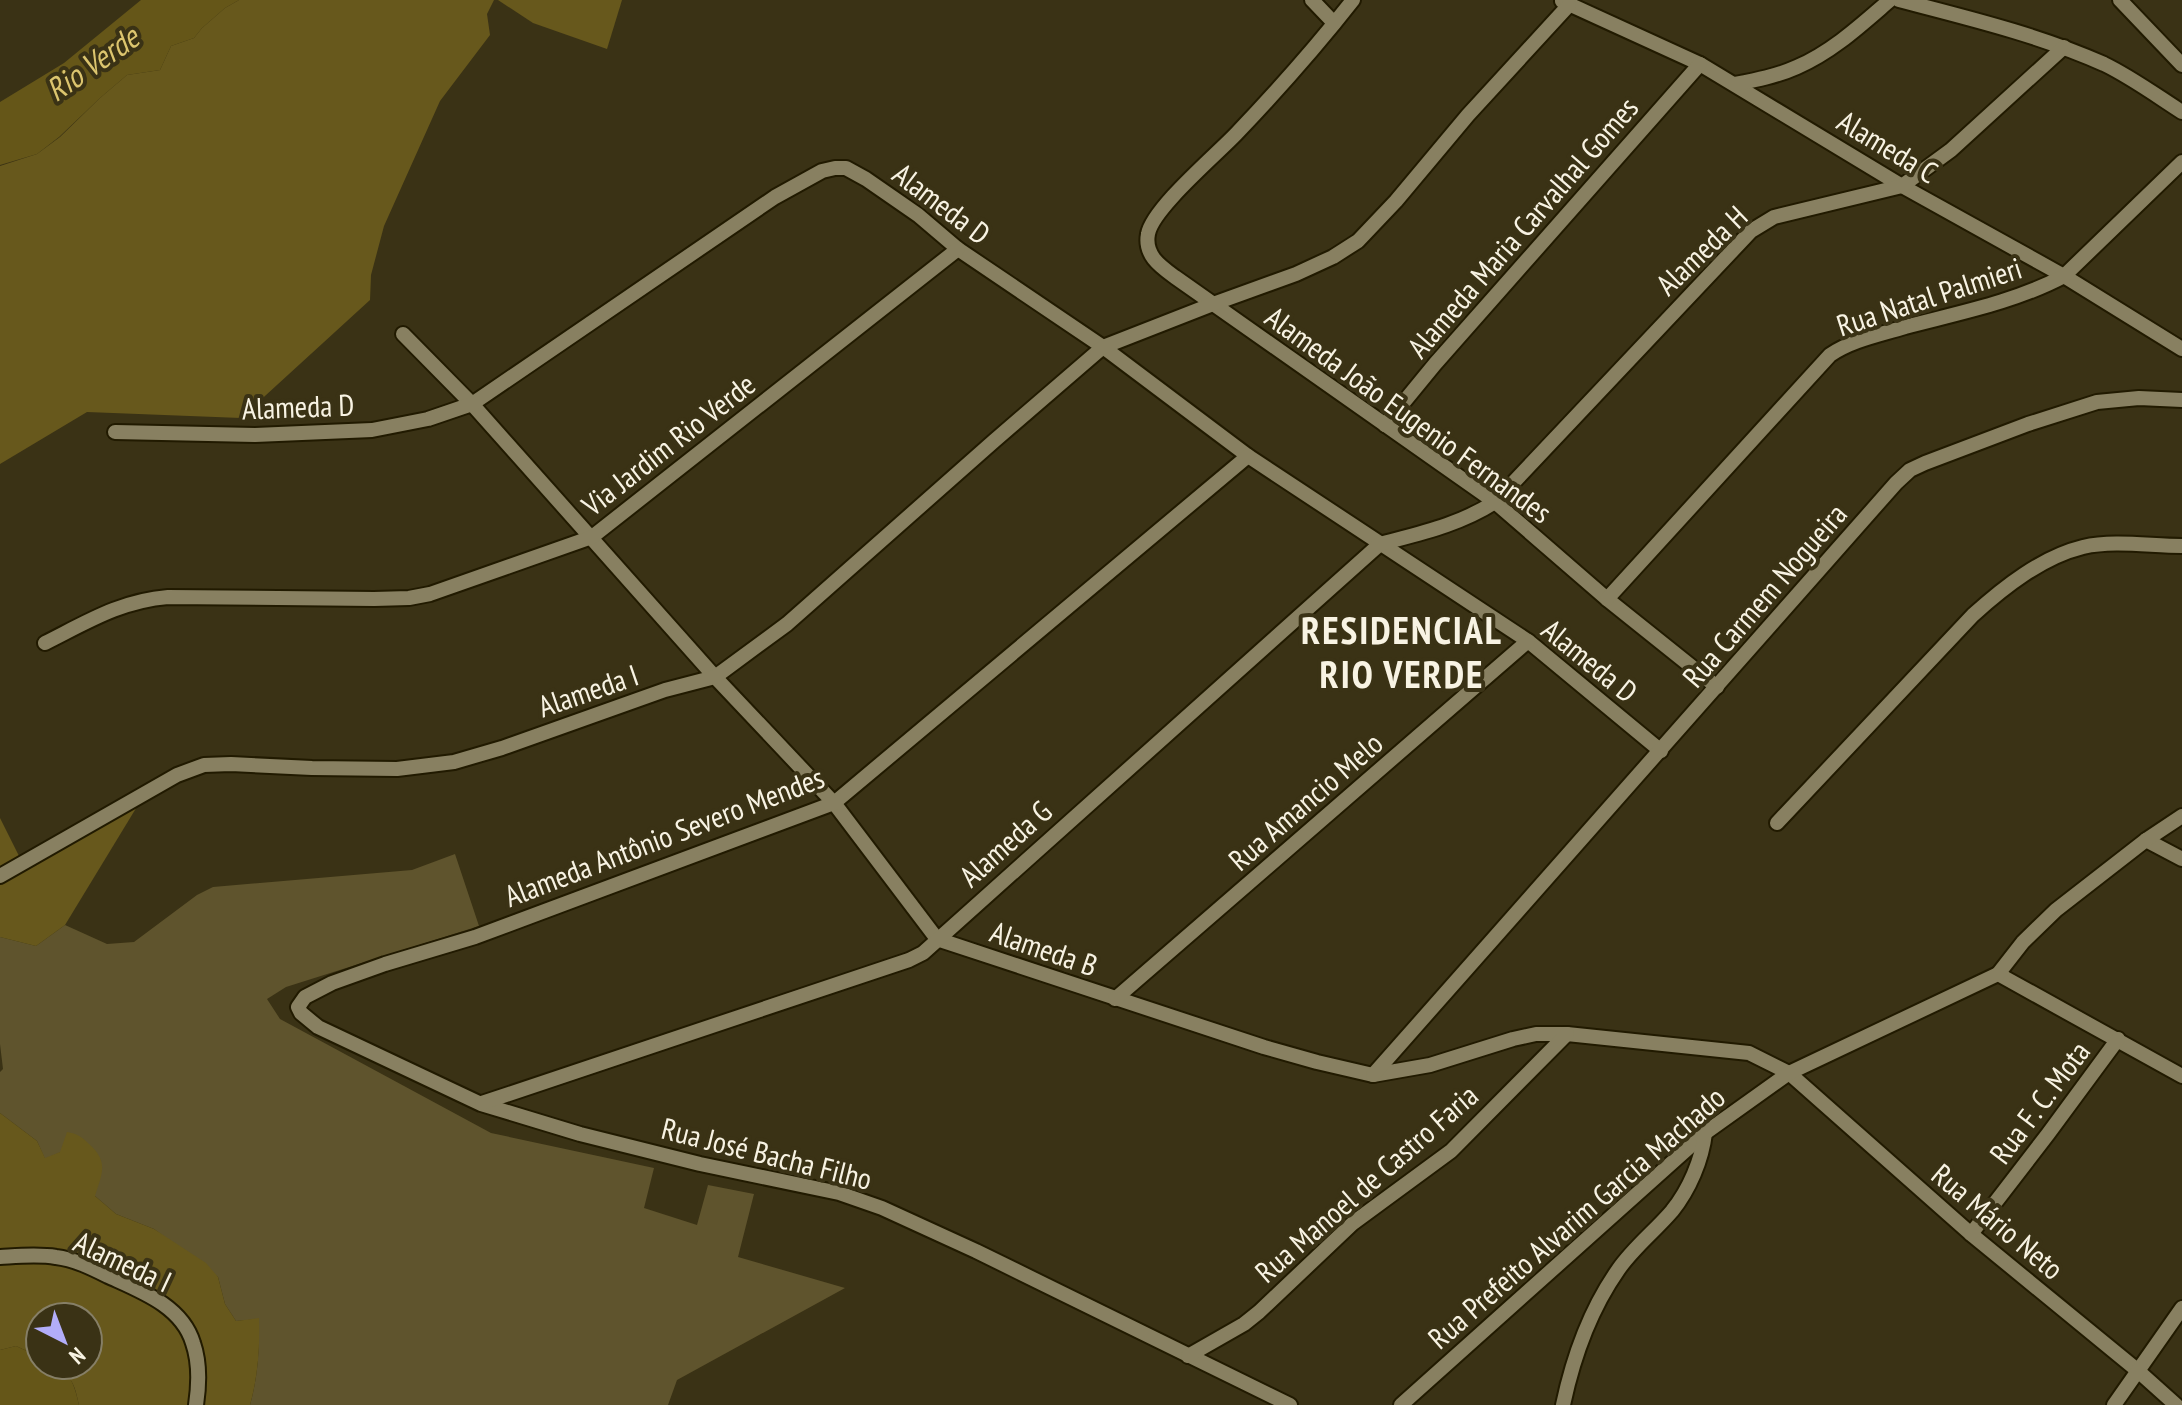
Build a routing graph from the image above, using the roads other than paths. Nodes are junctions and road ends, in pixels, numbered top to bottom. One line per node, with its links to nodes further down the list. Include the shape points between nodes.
1 (1312, 0): 7 (street)
2 (1353, 0): 7 (street)
3 (1890, 0): 11 (street, via 1805,64)
4 (1899, 0): 8 (street)
5 (2120, 0): 10 (street)
6 (1564, 2): 9 (street, Alameda C); 17 (street, Alameda I, via 1358,241 1296,274)
7 (1334, 23): 17 (street, Alameda João Eugenio Fernandes, via 1155,217 1148,232 1148,247 1159,266)
8 (2064, 47): 12 (street, via 2107,66); 14 (street, Alameda H, via 1951,150)
9 (1700, 64): 11 (street, Alameda C); 23 (street, Alameda Maria Carvalhal Gomes)
10 (2182, 65)
11 (1735, 84): 14 (street, Alameda C)
12 (2182, 112)
13 (2182, 162): 16 (street, Rua Natal Palmieri)
14 (1902, 186): 16 (street, Alameda C); 26 (street, Alameda H, via 1774,217 1751,231)
15 (958, 249): 19 (street, Alameda D); 22 (street, Alameda D, via 851,170 822,171 775,197); 27 (street, Via Jardim Rio Verde)
16 (2064, 276): 20 (street, Alameda C); 30 (street, Rua Natal Palmieri, via 2011,298 1862,339 1830,355)
17 (1213, 304): 19 (street, Alameda I); 23 (street, Alameda João Eugenio Fernandes)
18 (403, 334): 22 (street)
19 (1103, 347): 25 (street, Alameda D); 33 (street, Alameda I, via 787,624)
20 (2182, 349)
21 (2182, 400): 34 (street, Rua Carmem Nogueira, via 2097,402 1910,470)
22 (472, 404): 24 (street, Alameda D, via 372,430 255,435); 27 (street)
23 (1385, 425): 26 (street, Alameda João Eugenio Fernandes)
24 (115, 432)
25 (1248, 456): 28 (street, Alameda D); 36 (street, Alameda Antônio Severo Mendes)
26 (1495, 502): 28 (street, Alameda G, via 1473,516); 30 (street, Alameda João Eugenio Fernandes)
27 (592, 537): 32 (street, Via Jardim Rio Verde, via 430,594 148,599 118,607); 33 (street)
28 (1380, 544): 31 (street, Alameda D); 42 (street, Alameda G)
29 (2182, 546): 38 (street, via 2084,547 2060,554 2006,587 1973,615)
30 (1607, 599): 34 (street, Alameda João Eugenio Fernandes)
31 (1528, 641): 35 (street, Alameda D); 44 (street, Rua Amancio Melo)
32 (45, 643)
33 (715, 677): 36 (street); 41 (street, Alameda I, via 454,762 397,769 204,765 177,775)
34 (1717, 687): 35 (street, Rua Carmem Nogueira)
35 (1661, 751): 49 (street, Rua Carmem Nogueira)
36 (834, 803): 42 (street); 47 (street, Alameda Antônio Severo Mendes, via 305,997 298,1007 301,1013)
37 (2182, 816): 39 (street)
38 (1777, 823)
39 (2146, 840): 40 (street); 43 (street, via 2056,910)
40 (2182, 859)
41 (0, 876)
42 (937, 939): 44 (street, Alameda B); 51 (street, Alameda G, via 909,960)
43 (1998, 974): 46 (street); 48 (street, Rua Prefeito Alvarim Garcia Machado)
44 (1115, 999): 49 (street, Alameda B, via 1277,1051)
45 (1567, 1034): 48 (street, Rua Mário Neto, via 1749,1053); 49 (street, Rua Mário Neto, via 1536,1034 1430,1065); 56 (street, Rua Manoel de Castro Faria, via 1451,1151 1353,1223 1251,1318)
46 (2118, 1039): 50 (street); 53 (street, Rua F. C. Mota)
47 (350, 1043): 51 (street, Rua José Bacha Filho)
48 (1789, 1073): 52 (street, Rua Prefeito Alvarim Garcia Machado); 53 (street, Rua Mário Neto)
49 (1373, 1075)
50 (2182, 1076)
51 (481, 1104): 56 (street, Rua José Bacha Filho, via 580,1134 839,1193 882,1208)
52 (1705, 1133): 60 (street, Rua Prefeito Alvarim Garcia Machado); 61 (street, via 1701,1158 1675,1207 1619,1269 1588,1324)
53 (1971, 1234): 57 (street, Rua Mário Neto)
54 (0, 1257): 58 (street, Alameda I, via 57,1257 79,1263 167,1307 193,1343)
55 (2182, 1308): 57 (street)
56 (1188, 1356): 59 (street, Rua José Bacha Filho)
57 (2137, 1370): 62 (street); 63 (street, Rua Mário Neto)
58 (196, 1405)
59 (1290, 1405)
60 (1401, 1405)
61 (1563, 1405)
62 (2114, 1405)
63 (2176, 1405)

